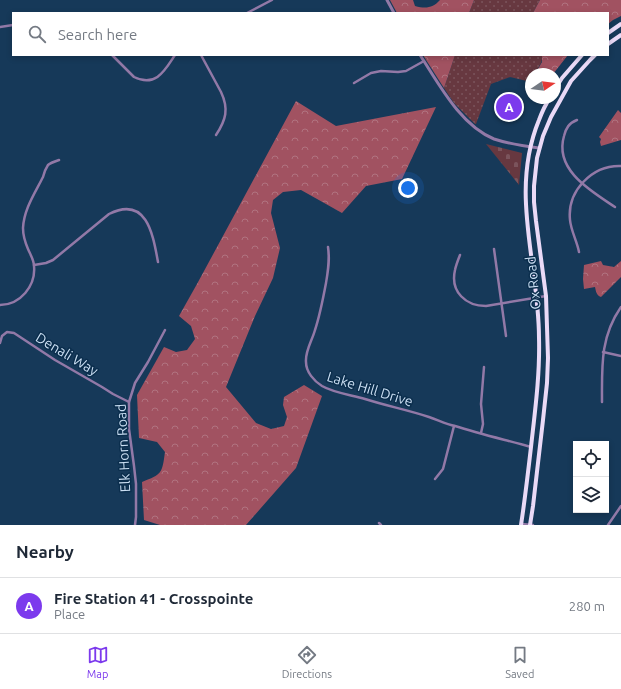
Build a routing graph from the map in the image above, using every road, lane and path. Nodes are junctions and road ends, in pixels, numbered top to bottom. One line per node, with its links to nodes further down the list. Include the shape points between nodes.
1 (272, 0): 3 (street)
2 (387, 0): 4 (street)
3 (249, 12)
4 (393, 12)
5 (621, 24): 8 (highway)
6 (12, 25): 7 (street)
7 (0, 27)
8 (609, 32)
9 (621, 35): 10 (highway)
10 (609, 43)
11 (113, 56): 12 (street, via 134,77 147,81 162,74)
12 (174, 56)
13 (202, 56): 22 (street, via 226,106 225,118)
14 (421, 56): 17 (street)
15 (581, 56): 18 (highway)
16 (594, 56): 24 (highway, Ox Road, via 571,81 551,117)
17 (424, 61): 19 (street, via 406,71 382,71); 23 (street, via 452,103 476,128 493,138)
18 (561, 80)
19 (354, 83)
20 (546, 104): 23 (highway, Ox Road)
21 (577, 120): 27 (street, via 568,126 562,150 568,169)
22 (216, 135)
23 (530, 147): 24 (street); 36 (highway, Ox Road, via 525,203)
24 (539, 148): 35 (highway, Ox Road, via 534,202)
25 (59, 160): 34 (street, via 48,165 25,216 24,238)
26 (621, 166): 27 (street, via 599,170)
27 (582, 183): 28 (street); 31 (street, via 574,196 570,213 571,227)
28 (615, 207)
29 (328, 248): 48 (street, Lake Hill Drive, via 329,262 323,302 306,358 306,368 311,376 327,389)
30 (494, 249): 37 (street)
31 (579, 252)
32 (460, 255): 37 (street, via 454,278 461,296 476,305)
33 (158, 262): 34 (street, via 147,221 137,212 124,209 109,214 53,260)
34 (34, 265): 38 (street, via 31,285 23,296 12,303)
35 (546, 296): 36 (street); 55 (highway, Ox Road, via 547,383)
36 (537, 298): 37 (street); 50 (highway, Ox Road, via 539,364)
37 (501, 303): 41 (street)
38 (0, 305)
39 (621, 307): 43 (street, via 610,327)
40 (165, 330): 46 (street, Elk Horn Road, via 135,383)
41 (506, 336)
42 (0, 344): 46 (street, Denali Way, via 2,336 7,332 14,333 55,360)
43 (603, 352): 44 (street); 47 (street)
44 (621, 356)
45 (484, 367): 49 (street)
46 (129, 402): 54 (street, Elk Horn Road, via 129,429 135,479)
47 (602, 402)
48 (454, 426): 49 (street, Lake Hill Drive); 51 (street, via 442,469)
49 (481, 433): 50 (street, Lake Hill Drive)
50 (531, 447): 53 (highway, Ox Road)
51 (435, 479)
52 (621, 506): 56 (street)
53 (521, 524): 55 (street)
54 (135, 525)
55 (531, 525)
56 (608, 525)

